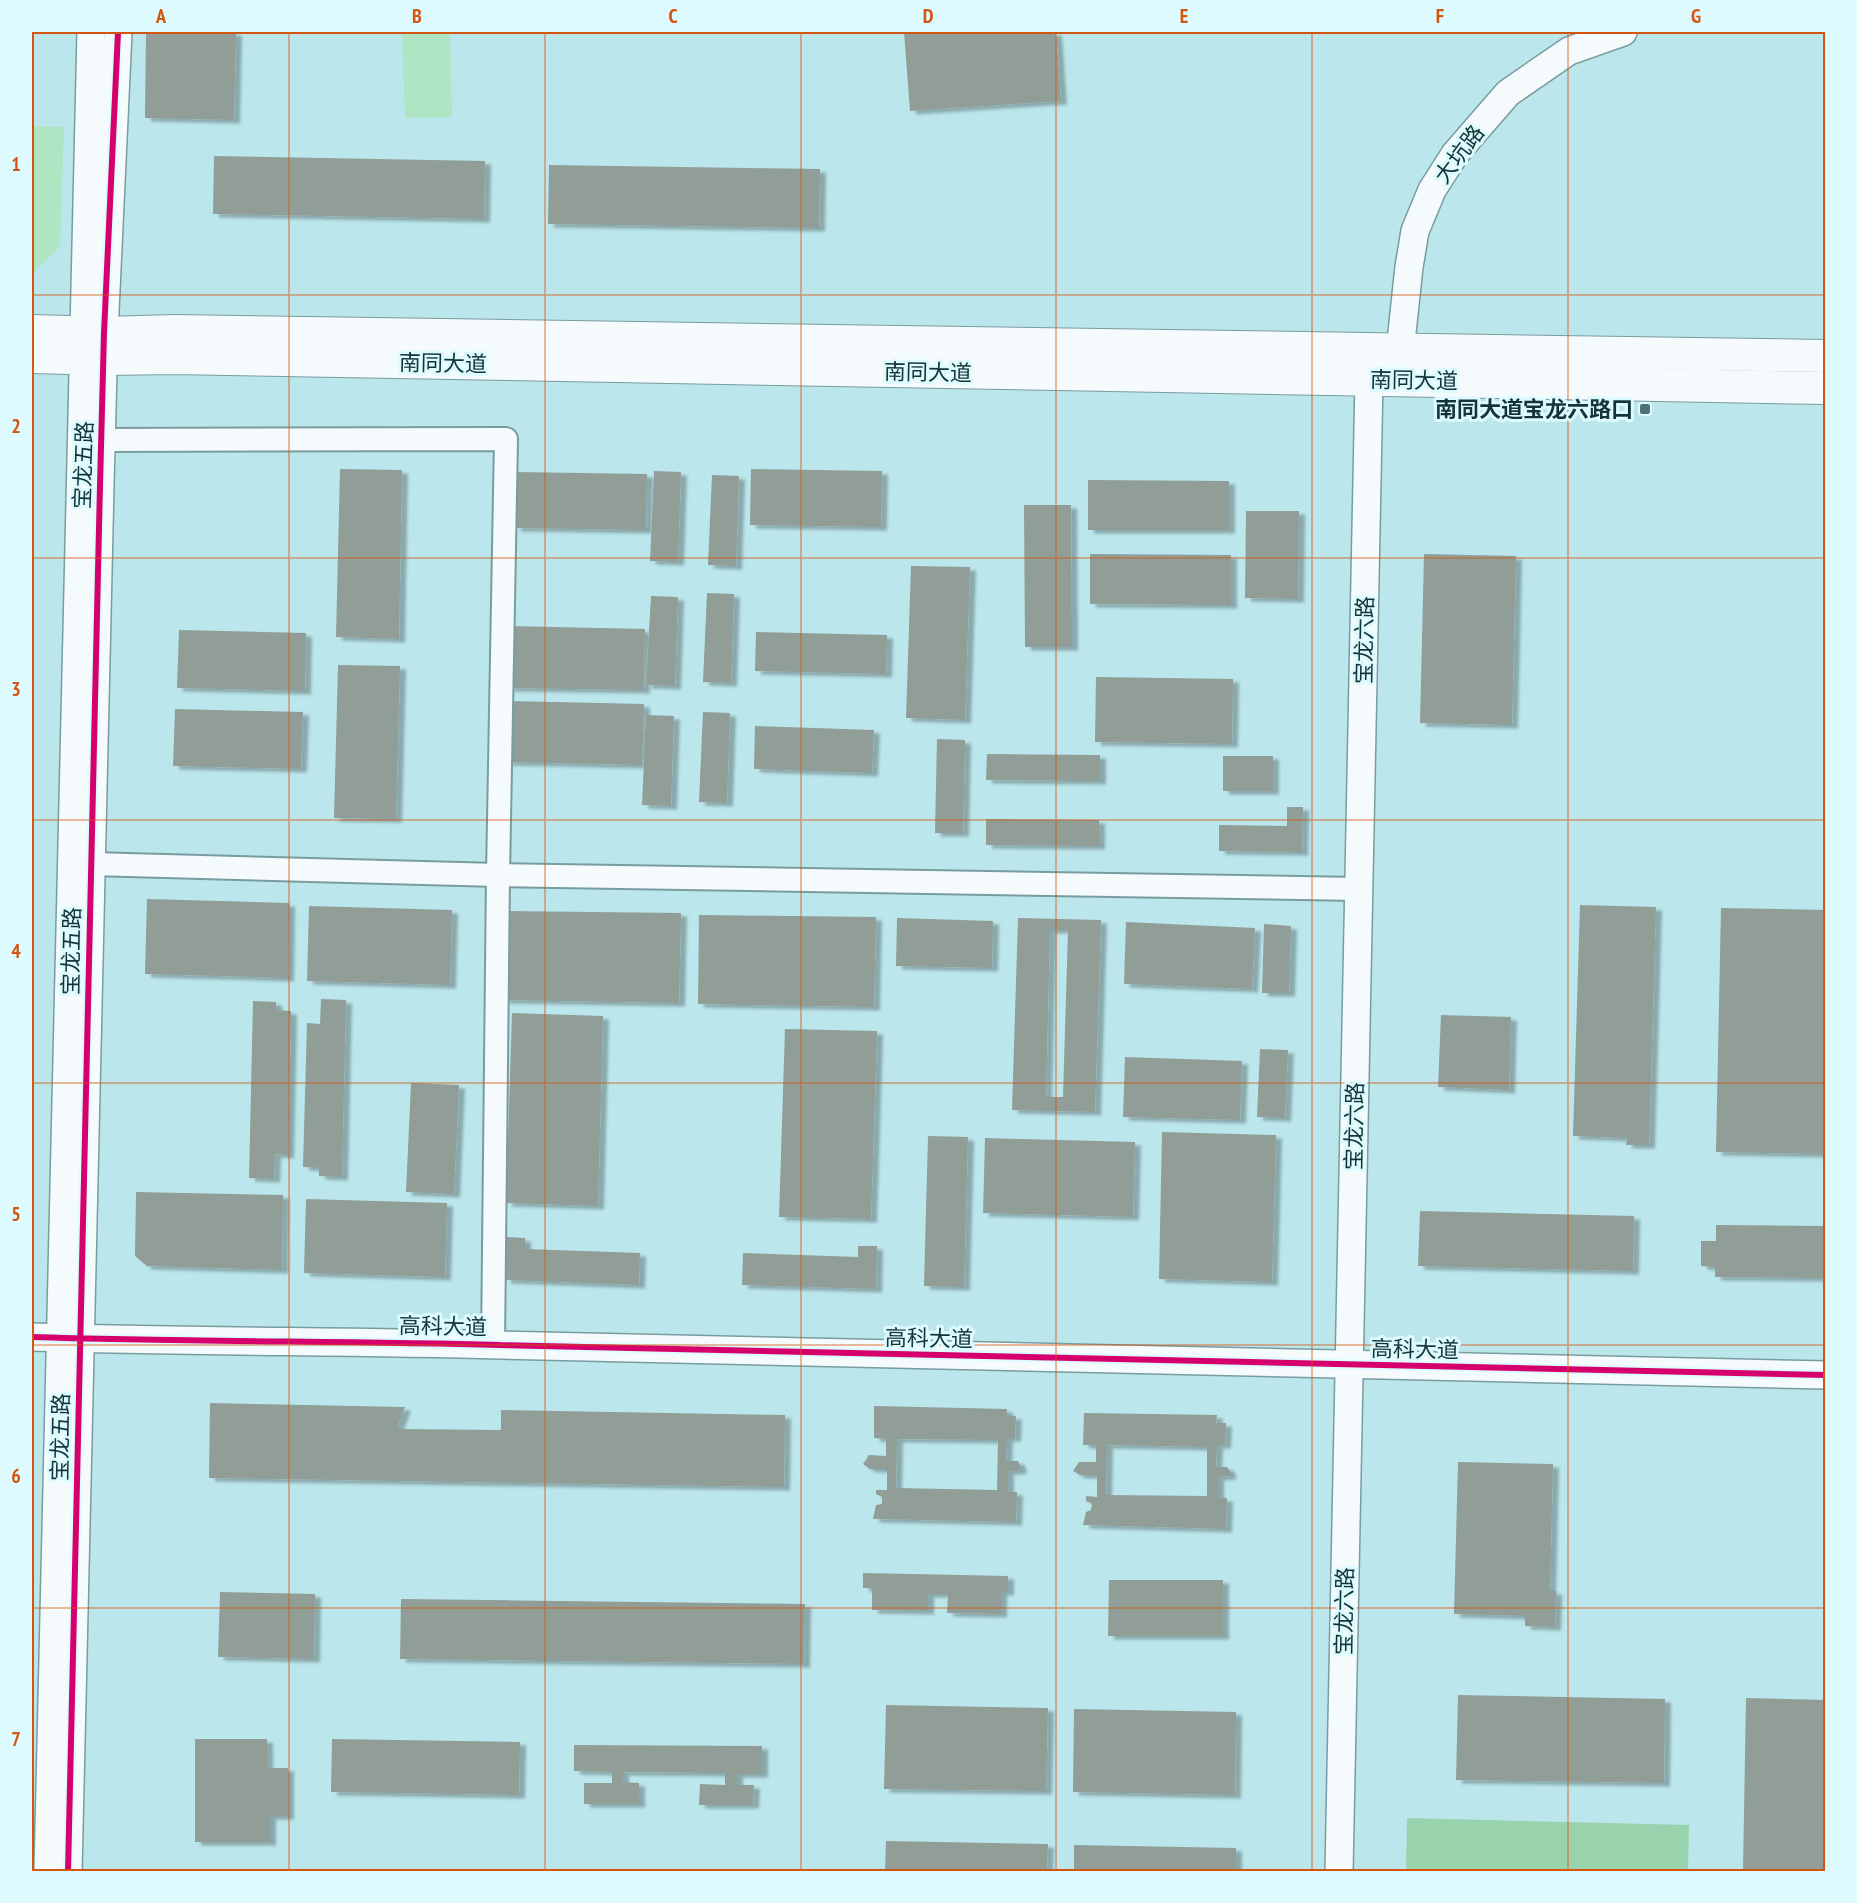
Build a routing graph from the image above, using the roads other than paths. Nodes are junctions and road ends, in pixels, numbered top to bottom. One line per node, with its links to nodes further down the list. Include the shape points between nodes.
1 (91, 32): 5 (street, 宝龙五路)
2 (118, 32): 5 (street, 宝龙五路)
3 (1623, 32): 6 (street, 大坑路, via 1569,51 1508,93 1455,154 1432,190 1415,231)
4 (32, 331): 5 (main road, 南同大道)
5 (94, 346): 6 (main road, 南同大道, via 175,331); 8 (main road, 南同大道); 9 (main road, 南同大道, via 186,358); 11 (street, 宝龙五路); 16 (street, 宝龙五路)
6 (1400, 351): 7 (main road, 南同大道)
7 (1826, 356)
8 (32, 357)
9 (1369, 380): 10 (main road, 南同大道); 14 (street, 宝龙六路)
10 (1826, 388)
11 (101, 440): 12 (street, 宝龙五路); 13 (street, via 506,439)
12 (91, 864): 13 (street); 16 (street, 宝龙五路)
13 (498, 875): 14 (street); 17 (street)
14 (1358, 889): 18 (street, 宝龙六路)
15 (32, 1337): 16 (street, 高科大道)
16 (70, 1338): 17 (street, 高科大道); 20 (street, 宝龙五路); 21 (street, 宝龙五路)
17 (493, 1345): 18 (street, 高科大道)
18 (1349, 1366): 19 (street, 高科大道); 22 (street, 宝龙六路)
19 (1826, 1375)
20 (48, 1872)
21 (68, 1872)
22 (1339, 1872)

